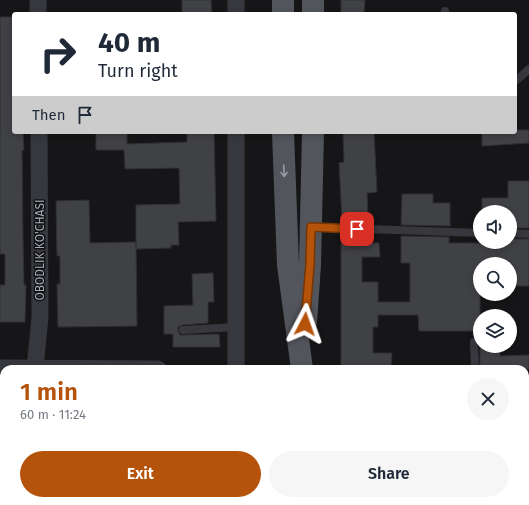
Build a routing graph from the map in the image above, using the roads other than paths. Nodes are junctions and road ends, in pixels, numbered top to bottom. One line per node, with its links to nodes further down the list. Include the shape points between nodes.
1 (38, 0): 5 (street)
2 (236, 0): 6 (street)
3 (283, 0): 7 (main road)
4 (313, 0): 8 (main road)
5 (38, 12)
6 (236, 12)
7 (283, 12)
8 (313, 12)
9 (529, 69): 10 (lane)
10 (517, 80)
11 (39, 134): 22 (street, OBODLIK KO'CHASI, via 40,317)
12 (236, 134): 19 (street)
13 (283, 134): 24 (main road, one-way to 24, via 288,265)
14 (313, 134): 15 (main road)
15 (311, 227): 16 (lane); 25 (main road)
16 (473, 232)
17 (517, 234): 18 (lane)
18 (529, 234)
19 (236, 327): 20 (lane); 23 (street)
20 (183, 330)
21 (474, 353): 26 (lane)
22 (35, 365)
23 (236, 365)
24 (301, 365)
25 (302, 365)
26 (475, 365)

